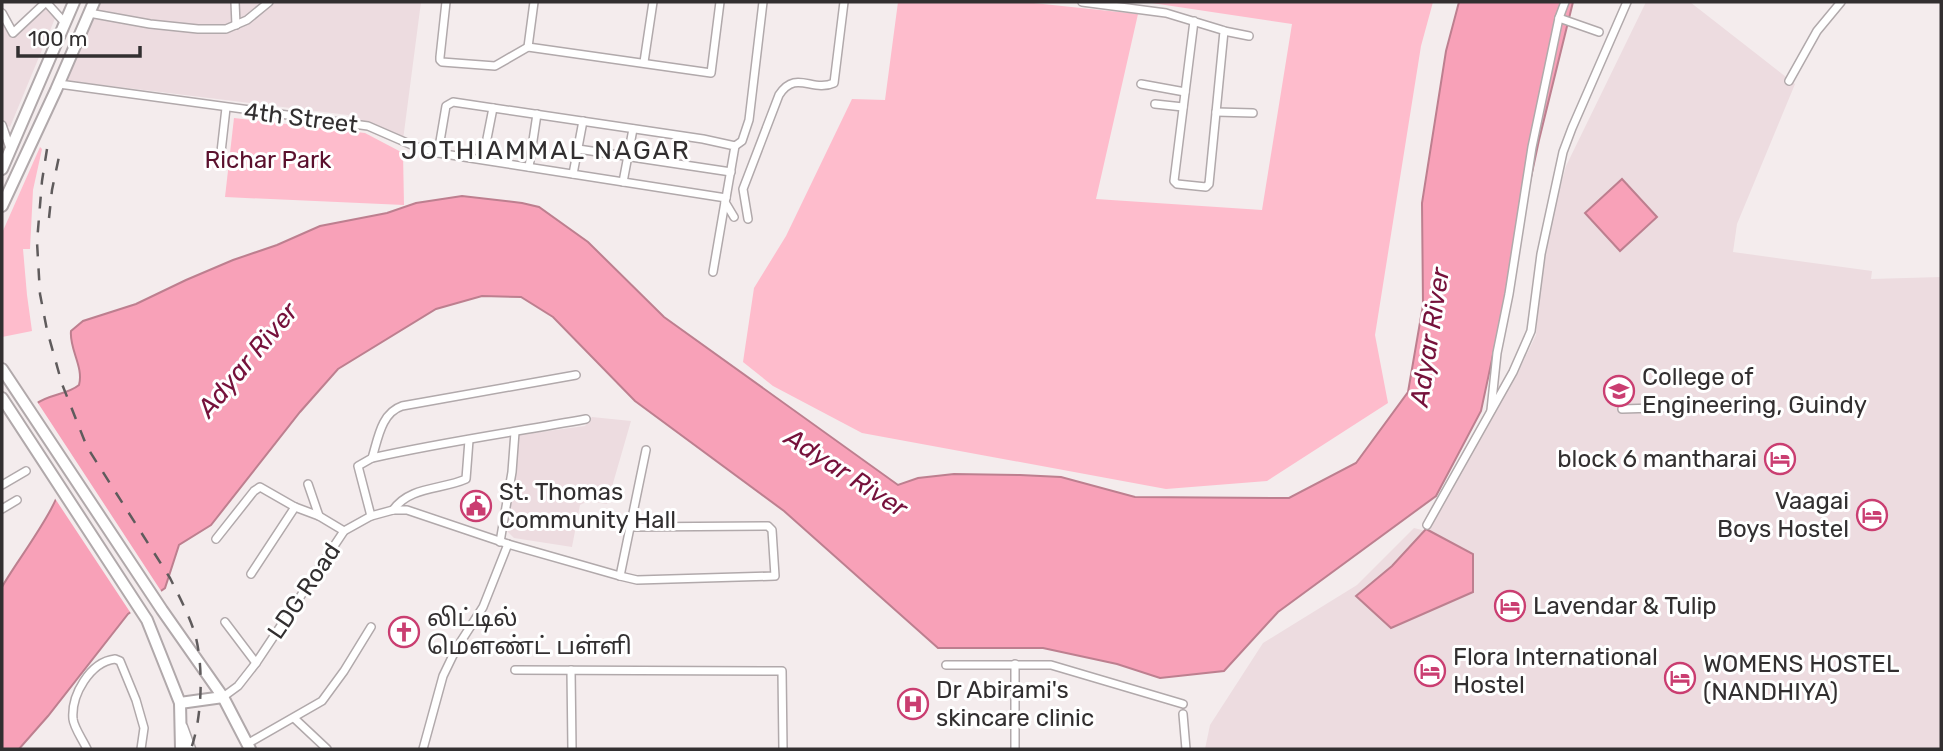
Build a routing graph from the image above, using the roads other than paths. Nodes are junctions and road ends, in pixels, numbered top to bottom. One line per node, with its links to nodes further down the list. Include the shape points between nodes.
1 (46, 2): 16 (street, via 13,33); 19 (street)
2 (74, 2): 19 (main road)
3 (234, 2): 20 (street)
4 (269, 2): 20 (street)
5 (446, 2): 24 (street, via 441,62 495,66)
6 (534, 2): 24 (street)
7 (653, 2): 25 (street)
8 (720, 2): 25 (street, via 711,73)
9 (763, 2): 40 (street, via 750,120 742,141)
10 (844, 2): 55 (street, via 834,83 792,82 779,94 743,189)
11 (1082, 2): 18 (street)
12 (1565, 2): 17 (street)
13 (1627, 2): 62 (street, via 1563,152 1541,254 1531,331)
14 (1843, 3): 26 (street, via 1817,31)
15 (92, 7): 20 (street, via 150,24 198,29); 27 (main road)
16 (2, 13)
17 (1559, 18): 22 (street); 62 (street, via 1532,148)
18 (1194, 21): 21 (street); 29 (street)
19 (65, 23): 41 (main road)
20 (236, 25)
21 (1224, 31): 23 (street); 34 (street)
22 (1599, 32)
23 (1249, 36)
24 (528, 47): 25 (street)
25 (644, 62)
26 (1789, 81)
27 (59, 84): 32 (street, 4th Street); 53 (main road)
28 (1141, 84): 29 (street)
29 (1185, 92): 31 (street)
30 (1155, 104): 31 (street)
31 (1183, 107): 34 (street, via 1177,184 1208,185)
32 (226, 108): 43 (street, 4th Street, via 368,126); 46 (street)
33 (493, 108): 36 (street); 43 (street, via 447,104); 45 (street)
34 (1216, 112): 35 (street)
35 (1253, 113)
36 (537, 114): 37 (street); 47 (street)
37 (583, 121): 39 (street); 42 (street)
38 (2, 125): 41 (street)
39 (632, 129): 40 (street); 44 (street)
40 (735, 146): 49 (street)
41 (11, 148): 48 (main road)
42 (578, 149): 44 (street); 50 (street)
43 (438, 153): 45 (street, 4th Street)
44 (627, 158): 49 (street); 51 (street)
45 (483, 159): 47 (street, 4th Street)
46 (220, 161)
47 (529, 167): 50 (street, 4th Street)
48 (2, 169)
49 (731, 172): 52 (street)
50 (573, 174): 51 (street, 4th Street)
51 (623, 182): 52 (street, 4th Street)
52 (726, 200): 54 (street); 56 (street)
53 (2, 206)
54 (734, 217)
55 (748, 219)
56 (713, 272)
57 (2, 369): 91 (main road)
58 (576, 375): 67 (street, via 394,408 385,419)
59 (2, 398): 92 (main road, via 147,620)
60 (1721, 406): 61 (street)
61 (1622, 409)
62 (1490, 414): 77 (street)
63 (586, 419): 64 (street)
64 (515, 432): 65 (street); 81 (street)
65 (469, 440): 67 (street); 74 (street, via 466,479 411,494)
66 (646, 450): 78 (street)
67 (372, 458): 76 (street, via 358,466)
68 (26, 471): 70 (street)
69 (308, 484): 75 (street)
70 (2, 485)
71 (17, 500): 73 (street)
72 (295, 507): 75 (street); 80 (street, via 263,487 257,488); 82 (street)
73 (2, 509)
74 (393, 510): 76 (street, LDG Road); 81 (street, LDG Road, via 422,514)
75 (319, 516): 79 (street)
76 (370, 516): 79 (street, LDG Road)
77 (1427, 525)
78 (630, 527): 83 (street); 83 (street, LDG Road, via 768,526 775,576 637,580)
79 (344, 531): 86 (street, LDG Road)
80 (216, 539)
81 (504, 543): 83 (street, LDG Road); 103 (street, via 483,607 443,676)
82 (251, 574)
83 (620, 576)
84 (225, 622): 86 (street)
85 (371, 627): 95 (street, via 322,701)
86 (256, 663): 91 (street, LDG Road)
87 (1015, 664): 88 (street); 93 (street, via 1051,664); 106 (street)
88 (946, 666)
89 (515, 670): 90 (street)
90 (571, 670): 104 (street); 105 (street, via 782,671)
91 (223, 697): 92 (main road); 97 (main road)
92 (180, 703): 96 (main road)
93 (1183, 704)
94 (1183, 713): 107 (street)
95 (294, 718): 97 (street); 102 (street)
96 (182, 725): 100 (main road); 101 (main road)
97 (249, 747)
98 (88, 749): 99 (street, via 74,722 77,695 95,666 115,659 136,700 144,728)
99 (141, 749)
100 (181, 749)
101 (190, 749)
102 (327, 749)
103 (423, 749)
104 (572, 749)
105 (783, 749)
106 (1015, 749)
107 (1185, 749)

